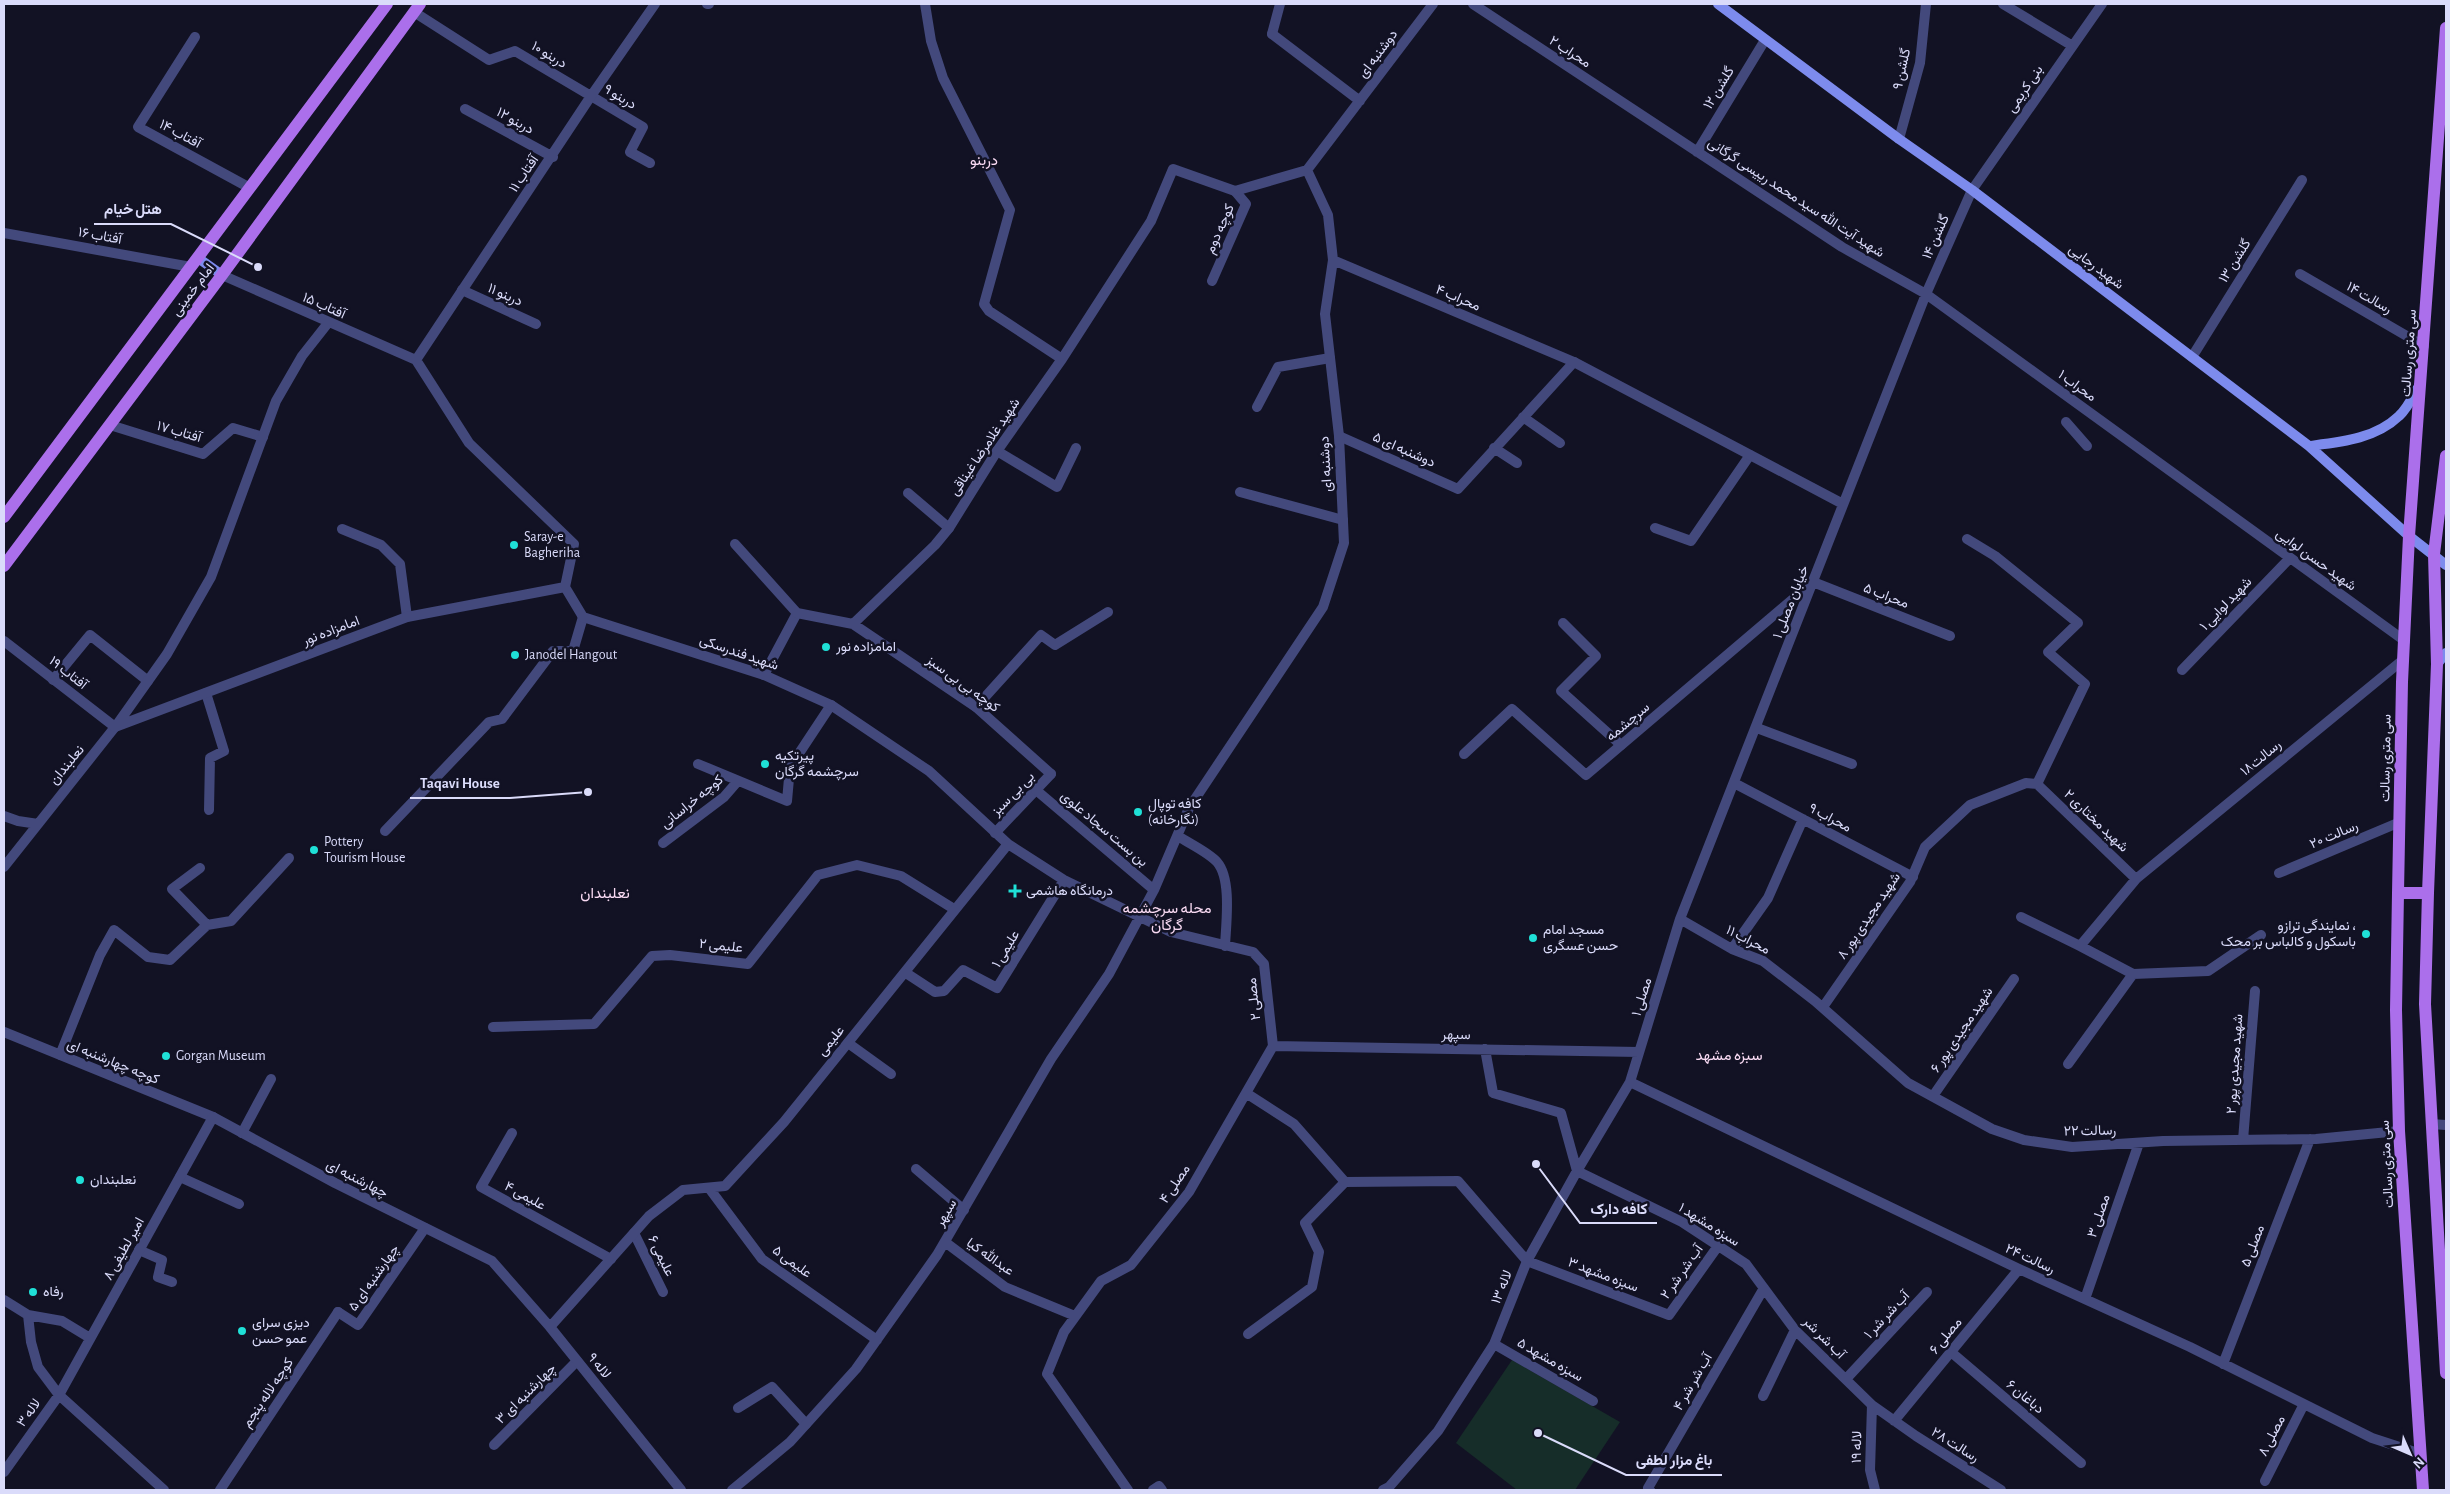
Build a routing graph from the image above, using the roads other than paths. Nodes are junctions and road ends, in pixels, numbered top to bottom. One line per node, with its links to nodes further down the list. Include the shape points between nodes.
1 (387, 4): 27 (main road, امام خمینی)
2 (655, 4): 16 (street, آفتاب ۱۱)
3 (925, 4): 43 (street, via 931,41 943,78 1010,210 984,304 989,311)
4 (1280, 4): 17 (street, via 1272,34)
5 (1433, 4): 17 (street, دوشنبه ای)
6 (1473, 4): 19 (street, ۲ محراب)
7 (1718, 4): 14 (main road, شهید رجایی)
8 (1926, 4): 20 (street, ۹ گلشن, via 1920,63)
9 (2003, 4): 15 (street)
10 (2102, 4): 15 (street, بنی کریمی)
11 (417, 8): 16 (street, ۱۰ دربنو, via 489,60 515,51); 34 (main road, امام خمینی)
12 (2446, 28): 21 (main road, سی متری رسالت)
13 (195, 37): 27 (street, آفتاب ۱۴, via 138,127)
14 (1765, 40): 20 (main road, شهید رجایی); 22 (street, ۱۲ گلشن)
15 (2071, 45): 28 (street, بنی کریمی)
16 (591, 96): 23 (street, آفتاب ۱۱); 24 (street, ۹ دربنو, via 643,127 630,152)
17 (1360, 101): 25 (street, دوشنبه ای)
18 (465, 109): 23 (street, ۱۲ دربنو)
19 (1653, 122): 22 (street, شهید آیت الله سید محمد رییسی گرگانی)
20 (1900, 139): 28 (main road, شهید رجایی)
21 (2442, 140): 40 (main road, سی متری رسالت)
22 (1697, 152): 37 (street, شهید آیت الله سید محمد رییسی گرگانی, via 1842,247)
23 (552, 157): 36 (street, آفتاب ۱۱)
24 (650, 162)
25 (1306, 170): 29 (street); 31 (street, دوشنبه ای, via 1328,215)
26 (2302, 180): 41 (street, ۱۳ گلشن)
27 (250, 188): 32 (main road, امام خمینی)
28 (1972, 190): 37 (street, گلشن ۱۴); 41 (main road, شهید رجایی)
29 (1235, 191): 35 (street, کوچه دوم, via 1246,204); 43 (street, شهید غلامرضا غیناقی, via 1173,169 1151,221)
30 (4, 233): 32 (street, آفتاب ۱۶)
31 (1332, 260): 42 (street, دوشنبه ای, via 1325,314); 45 (street, ۴ محراب)
32 (194, 263): 34 (main road); 66 (main road, امام خمینی)
33 (2300, 274): 40 (street, ۱۴ رسالت)
34 (222, 275): 38 (street, آفتاب ۱۵); 50 (main road, امام خمینی)
35 (1212, 281)
36 (462, 290): 39 (street, ۱۱ دربنو); 44 (street, آفتاب ۱۱)
37 (1926, 294): 64 (street, ۱ محراب); 65 (street, خیابان مصلی ۱)
38 (328, 323): 44 (street, آفتاب ۱۵); 51 (street, نعلبندان, via 302,356 276,401)
39 (536, 324)
40 (2424, 346): 46 (main road, سی متری رسالت)
41 (2192, 357): 55 (main road, شهید رجایی)
42 (1330, 358): 47 (street, via 1278,367); 52 (street, دوشنبه ای)
43 (1062, 359): 58 (street, شهید غلامرضا غیناقی)
44 (416, 360): 79 (street, via 469,443 574,544)
45 (1574, 362): 48 (street); 59 (street, ۴ محراب)
46 (2422, 381): 55 (main road, via 2400,416 2374,432 2355,440); 71 (main road, سی متری رسالت)
47 (1257, 407)
48 (1523, 417): 53 (street); 57 (street)
49 (2066, 422): 54 (street)
50 (110, 425): 51 (street, ۱۷ آفتاب, via 203,454 233,428); 77 (main road, امام خمینی)
51 (263, 436): 95 (street, نعلبندان, via 212,577)
52 (1339, 436): 57 (street, ۵ دوشنبه ای, via 1458,489); 67 (street, دوشنبه ای)
53 (1560, 444)
54 (2087, 446)
55 (2309, 446): 71 (main road, شهید رجایی)
56 (1076, 448): 58 (street, via 1057,486)
57 (1494, 448): 61 (street)
58 (997, 450): 68 (street, شهید غلامرضا غیناقی)
59 (1750, 455): 65 (street, ۴ محراب); 69 (street, via 1691,541)
60 (2446, 456): 74 (main road)
61 (1517, 463)
62 (908, 492): 68 (street)
63 (1240, 492): 67 (street)
64 (2212, 501): 75 (street, شهید حسن لوایی)
65 (1843, 504): 78 (street, خیابان مصلی ۱)
66 (4, 517)
67 (1343, 520): 117 (street, دوشنبه ای, via 1344,543 1323,607 1188,808)
68 (948, 528): 85 (street, شهید غلامرضا غیناقی, via 935,546)
69 (1655, 528)
70 (342, 530): 82 (street, via 381,545 400,564)
71 (2409, 536): 74 (main road, شهید رجایی); 88 (main road, سی متری رسالت)
72 (1967, 539): 108 (street, via 1996,556 2078,623 2048,652 2085,684)
73 (735, 544): 81 (street)
74 (2434, 554): 76 (main road, شهید رجایی); 91 (main road)
75 (2290, 558): 88 (street, شهید حسن لوایی); 92 (street, ۱ شهید لوایی)
76 (2446, 565)
77 (4, 566)
78 (1813, 582): 86 (street, ۵ محراب); 100 (street, خیابان مصلی ۱); 101 (street, سرچشمه)
79 (565, 587): 82 (street, امامزاده نور); 83 (street)
80 (1108, 612): 98 (street, via 1055,645 1041,635)
81 (797, 613): 85 (street); 93 (street)
82 (407, 617): 96 (street, امامزاده نور)
83 (583, 617): 93 (street, شهید فندرسکی); 115 (street, via 572,651 553,651 502,719 489,722)
84 (1563, 623): 101 (street, via 1596,656 1561,691)
85 (853, 624): 98 (street, کوچه بی بی سبز)
86 (1950, 636)
87 (4, 641): 94 (street, ۱۹ آفتاب)
88 (2405, 641): 90 (main road, سی متری رسالت)
89 (2446, 653): 91 (main road)
90 (2404, 659): 113 (main road, سی متری رسالت); 125 (street, رسالت۱۸)
91 (2437, 664): 129 (main road)
92 (2182, 670)
93 (764, 675): 97 (street, شهید فندرسکی)
94 (54, 680): 95 (street, via 90,635); 99 (street, ۱۹ آفتاب)
95 (148, 681): 99 (street, نعلبندان)
96 (206, 693): 99 (street, امامزاده نور); 110 (street, via 224,751 210,758)
97 (831, 705): 106 (street, via 790,767 787,801); 116 (street, شهید فندرسکی, via 929,771)
98 (976, 707): 105 (street, کوچه بی بی سبز)
99 (115, 727): 114 (street, نعلبندان)
100 (1757, 728): 104 (street); 107 (street, خیابان مصلی ۱)
101 (1621, 745): 102 (street, سرچشمه, via 1586,775 1512,709)
102 (1464, 754)
103 (698, 764): 106 (street)
104 (1852, 764)
105 (1051, 774): 109 (street, بی بی سبز)
106 (738, 782): 118 (street, کوچه خراسانی, via 724,797)
107 (1734, 783): 112 (street, ۹ محراب); 133 (street, خیابان مصلی ۱)
108 (2037, 784): 124 (street, ۸ شهید مجیدی پور, via 2026,783 1970,805 1925,847); 125 (street, ۲ شهید مختاری)
109 (1036, 790): 116 (street, بی بی سبز); 127 (street, بن بست سجاد علوی)
110 (209, 810)
111 (4, 816): 114 (street)
112 (1803, 819): 124 (street, ۹ محراب); 138 (street, via 1768,898)
113 (2400, 822): 123 (street, ۲۰ رسالت); 128 (main road, سی متری رسالت)
114 (38, 824): 121 (street, نعلبندان)
115 (385, 831)
116 (996, 833): 119 (street, شهید فندرسکی)
117 (1178, 836): 127 (street, دوشنبه ای); 136 (street, via 1216,861 1224,872)
118 (663, 843)
119 (1008, 844): 126 (street, شهید فندرسکی); 130 (street, علیمی)
120 (289, 858): 134 (street, via 231,921)
121 (4, 866)
122 (200, 868): 134 (street, via 172,889)
123 (2279, 873)
124 (1913, 877): 143 (street, ۸ شهید مجیدی پور)
125 (2136, 879): 137 (street, رسالت۱۸)
126 (1064, 880): 131 (street, شهید فندرسکی); 139 (street, ۱ علیمی, via 997,988 963,970 944,991 935,992)
127 (1154, 890): 131 (street, دوشنبه ای)
128 (2398, 893): 129 (main road); 160 (main road, سی متری رسالت, via 2396,1010)
129 (2428, 893): 158 (main road, via 2425,1004)
130 (954, 909): 139 (street, علیمی); 144 (street, ۲ علیمی, via 901,876 857,865 818,875 748,964 652,956 594,1024)
131 (1140, 917): 136 (street, ۲ مصلی, via 1171,932); 172 (street, سپهر, via 1109,974 1051,1059)
132 (2021, 917): 137 (street)
133 (1680, 919): 138 (street, ۱۱ محراب); 149 (street, ۱ مصلی)
134 (207, 925): 150 (street, via 170,960 148,957 114,930 100,955)
135 (2261, 936): 140 (street, via 2208,971)
136 (1225, 946): 147 (street, ۲ مصلی, via 1253,952 1264,964)
137 (2080, 946): 140 (street)
138 (1732, 949): 143 (street, ۱۱ محراب, via 1763,961)
139 (906, 973): 146 (street, علیمی)
140 (2133, 974): 151 (street)
141 (2014, 978): 156 (street, ۶ شهید مجیدی پور)
142 (2254, 990): 164 (street, ۲ شهید مجیدی پور)
143 (1823, 1007): 156 (street, ۲۲ رسالت, via 1908,1083)
144 (493, 1027)
145 (4, 1032): 150 (street, کوچه چهارشنبه ای)
146 (848, 1043): 152 (street); 170 (street, علیمی, via 784,1122 725,1186)
147 (1273, 1046): 148 (street, سپهر); 155 (street, ۴ مصلی)
148 (1485, 1050): 149 (street, سپهر); 167 (street, via 1493,1093 1561,1113)
149 (1639, 1052): 154 (street, ۱ مصلی)
150 (60, 1055): 157 (street, کوچه چهارشنبه ای)
151 (2068, 1064)
152 (891, 1074)
153 (271, 1079): 162 (street)
154 (1630, 1082): 167 (street, لاله ۱۳); 182 (street, ۲۴ رسالت)
155 (1246, 1093): 169 (street, via 1294,1124); 192 (street, ۴ مصلی, via 1189,1192 1131,1265 1101,1282)
156 (1933, 1096): 165 (street, ۲۲ رسالت, via 1992,1129 2024,1140 2072,1147)
157 (213, 1117): 162 (street, چهارشنبه ای); 168 (street, ۸ امیر لطیفی)
158 (2431, 1124): 159 (street); 202 (main road)
159 (2446, 1125)
160 (2400, 1131): 163 (street, ۲۲ رسالت); 213 (main road, سی متری رسالت)
161 (512, 1132): 178 (street, ۴ علیمی, via 481,1187)
162 (242, 1133): 173 (street, چهارشنبه ای)
163 (2310, 1139): 164 (street, ۲۲ رسالت); 201 (street, ۵ مصلی)
164 (2243, 1140): 165 (street, ۲۲ رسالت)
165 (2139, 1143): 187 (street, ۳ مصلی)
166 (916, 1169): 172 (street)
167 (1577, 1170): 176 (street, ۱ سبزه مشهد, via 1682,1222); 180 (street, لاله ۱۳)
168 (180, 1176): 171 (street); 177 (street, ۸ امیر لطیفی)
169 (1345, 1182): 180 (street, via 1458,1181); 195 (street, via 1305,1223 1319,1252 1312,1287)
170 (709, 1188): 174 (street, علیمی, via 683,1190 649,1216); 197 (street, ۵ علیمی, via 762,1259)
171 (239, 1204)
172 (964, 1210): 175 (street, سپهر)
173 (425, 1228): 179 (street, چهارشنبه ای); 189 (street, ۵ چهارشنبه ای, via 358,1325)
174 (634, 1233): 178 (street); 185 (street, ۶ علیمی)
175 (944, 1242): 192 (street, عبدالله کیا, via 1005,1287); 197 (street, سپهر)
176 (1718, 1246): 181 (street, ۱ سبزه مشهد); 191 (street, ۲ آب شر شر)
177 (139, 1250): 183 (street, via 162,1260 158,1276); 196 (street, ۸ امیر لطیفی)
178 (610, 1259): 193 (street)
179 (492, 1261): 193 (street, ۹ لاله)
180 (1527, 1261): 191 (street, ۳ سبزه مشهد); 198 (street, لاله ۱۳)
181 (1746, 1264): 184 (street, آب شر شر)
182 (2019, 1269): 187 (street, ۲۴ رسالت); 199 (street, ۶ مصلی)
183 (172, 1282)
184 (1764, 1288): 194 (street, آب شر شر); 223 (street, ۴ آب شر شر, via 1648,1488)
185 (663, 1292)
186 (1927, 1292): 203 (street, ۱ آب شر شر)
187 (2085, 1299): 201 (street, ۲۴ رسالت)
188 (4, 1300): 190 (street)
189 (338, 1312): 219 (street, کوچه لاله پنجم)
190 (28, 1315): 196 (street, via 62,1321); 204 (street, via 38,1367)
191 (1669, 1315)
192 (1075, 1316): 222 (street, ۴ مصلی, via 1064,1332 1047,1374)
193 (550, 1327): 200 (street, ۹ لاله)
194 (1796, 1330): 203 (street, آب شر شر); 205 (street)
195 (1248, 1334)
196 (90, 1338): 204 (street, ۸ امیر لطیفی)
197 (876, 1340): 211 (street, سپهر, via 856,1369)
198 (1494, 1344): 206 (street, ۵ سبزه مشهد); 217 (street, لاله ۱۳, via 1438,1431)
199 (1951, 1352): 210 (street, ۶ مصلی); 214 (street, ۶ دباغان)
200 (577, 1361): 212 (street, ۳ چهارشنبه ای); 220 (street, ۹ لاله)
201 (2223, 1364): 207 (street, ۲۴ رسالت)
202 (2446, 1373)
203 (1846, 1379): 208 (street, آب شر شر)
204 (60, 1396): 215 (street, لاله ۳); 218 (street)
205 (1763, 1396)
206 (1593, 1401)
207 (2304, 1404): 213 (street, ۲۴ رسالت, via 2372,1438); 216 (street, ۸ مصلی)
208 (1872, 1405): 210 (street, آب شر شر); 224 (street, ۱۹ لاله, via 1870,1470)
209 (738, 1408): 211 (street, via 772,1387)
210 (1894, 1421): 225 (street, ۲۸ رسالت)
211 (806, 1424): 221 (street, سپهر, via 790,1442)
212 (494, 1445)
213 (2421, 1454): 226 (main road, سی متری رسالت)
214 (2081, 1463)
215 (4, 1472)
216 (2265, 1481)
217 (1388, 1489)
218 (164, 1490)
219 (220, 1490)
220 (681, 1490)
221 (732, 1490)
222 (1128, 1490)
223 (1650, 1490)
224 (1875, 1490)
225 (2001, 1490)
226 (2423, 1490)

